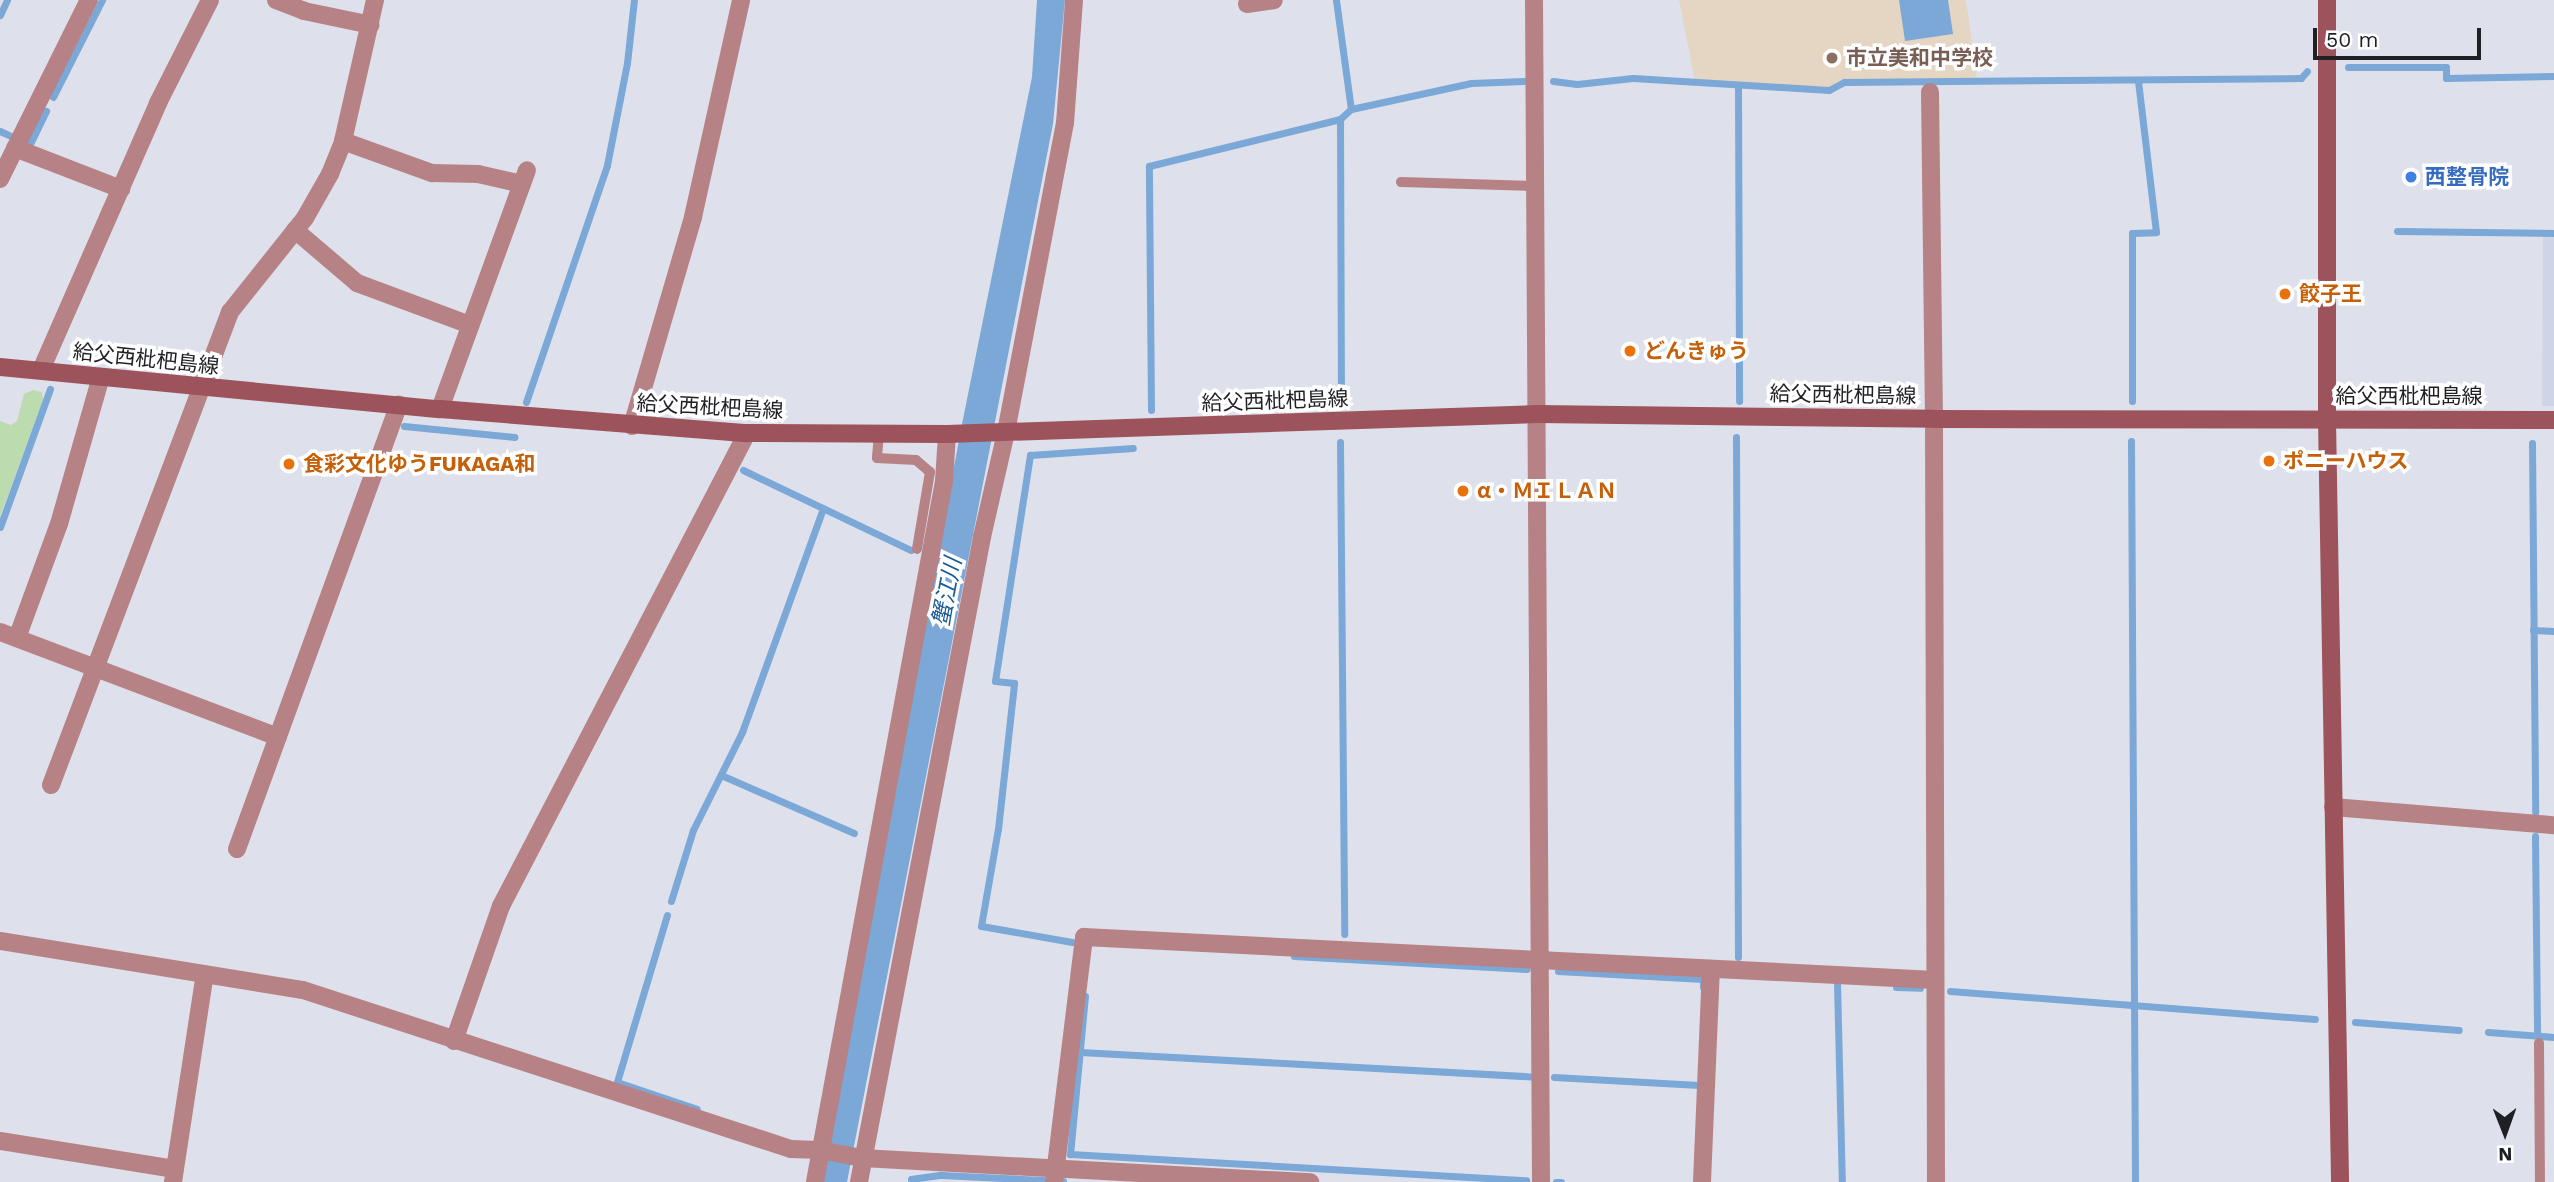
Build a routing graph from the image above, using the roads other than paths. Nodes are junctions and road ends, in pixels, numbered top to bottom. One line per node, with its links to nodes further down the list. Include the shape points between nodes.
1 (89, 0): 14 (street)
2 (210, 0): 18 (street)
3 (276, 0): 11 (street)
4 (375, 0): 11 (street)
5 (741, 0): 31 (street, via 693,217)
6 (1074, 0): 32 (street, via 1065,123)
7 (1274, 0): 10 (street)
8 (1534, 0): 17 (street)
9 (2327, 0): 29 (main road)
10 (1247, 4)
11 (371, 26): 13 (street)
12 (1930, 92): 28 (street)
13 (343, 141): 19 (street, via 330,174); 20 (street, via 432,173 524,177)
14 (15, 148): 15 (street); 18 (street)
15 (0, 179)
16 (1401, 182): 17 (lane)
17 (1536, 186): 27 (street)
18 (121, 189): 22 (street)
19 (295, 230): 20 (street, via 356,283); 24 (street, via 230,312)
20 (471, 325): 26 (street)
21 (0, 367): 22 (main road, 給父西枇杷島線)
22 (41, 370): 23 (main road, 給父西枇杷島線)
23 (101, 377): 24 (main road, 給父西枇杷島線); 37 (street, via 59,524)
24 (202, 387): 25 (main road, 給父西枇杷島線); 38 (street)
25 (399, 405): 26 (main road, 給父西枇杷島線); 39 (street)
26 (440, 409): 31 (main road, 給父西枇杷島線)
27 (1538, 414): 28 (main road, 給父西枇杷島線); 32 (main road, 給父西枇杷島線); 45 (street)
28 (1934, 419): 29 (main road, 給父西枇杷島線); 48 (street)
29 (2326, 419): 30 (main road, 給父西枇杷島線); 41 (main road)
30 (2554, 420)
31 (632, 426): 33 (main road, 給父西枇杷島線)
32 (1006, 432): 35 (main road, 給父西枇杷島線); 53 (street)
33 (747, 433): 34 (main road, 給父西枇杷島線); 49 (street, via 501,906)
34 (879, 434): 35 (main road, 給父西枇杷島線); 36 (lane, via 877,458 916,460 930,472)
35 (947, 435): 52 (street, via 944,481)
36 (918, 549)
37 (8, 635): 38 (street)
38 (96, 668): 39 (street); 40 (street)
39 (278, 737): 43 (street)
40 (51, 785)
41 (2333, 807): 42 (street); 62 (main road)
42 (2554, 825)
43 (237, 849)
44 (0, 941): 47 (street)
45 (1541, 961): 46 (street); 54 (street, via 1084,937); 59 (street)
46 (1711, 969): 48 (street); 60 (street)
47 (205, 974): 49 (street, via 303,990); 55 (street)
48 (1936, 980): 61 (street)
49 (454, 1041): 52 (street, via 791,1149)
50 (2539, 1043): 63 (lane)
51 (0, 1141): 55 (street)
52 (819, 1150): 53 (street); 56 (street)
53 (862, 1158): 54 (street); 57 (street)
54 (1056, 1175): 58 (street)
55 (174, 1176)
56 (815, 1182)
57 (859, 1182)
58 (1310, 1182)
59 (1541, 1182)
60 (1702, 1182)
61 (1936, 1182)
62 (2340, 1182)
63 (2540, 1182)

